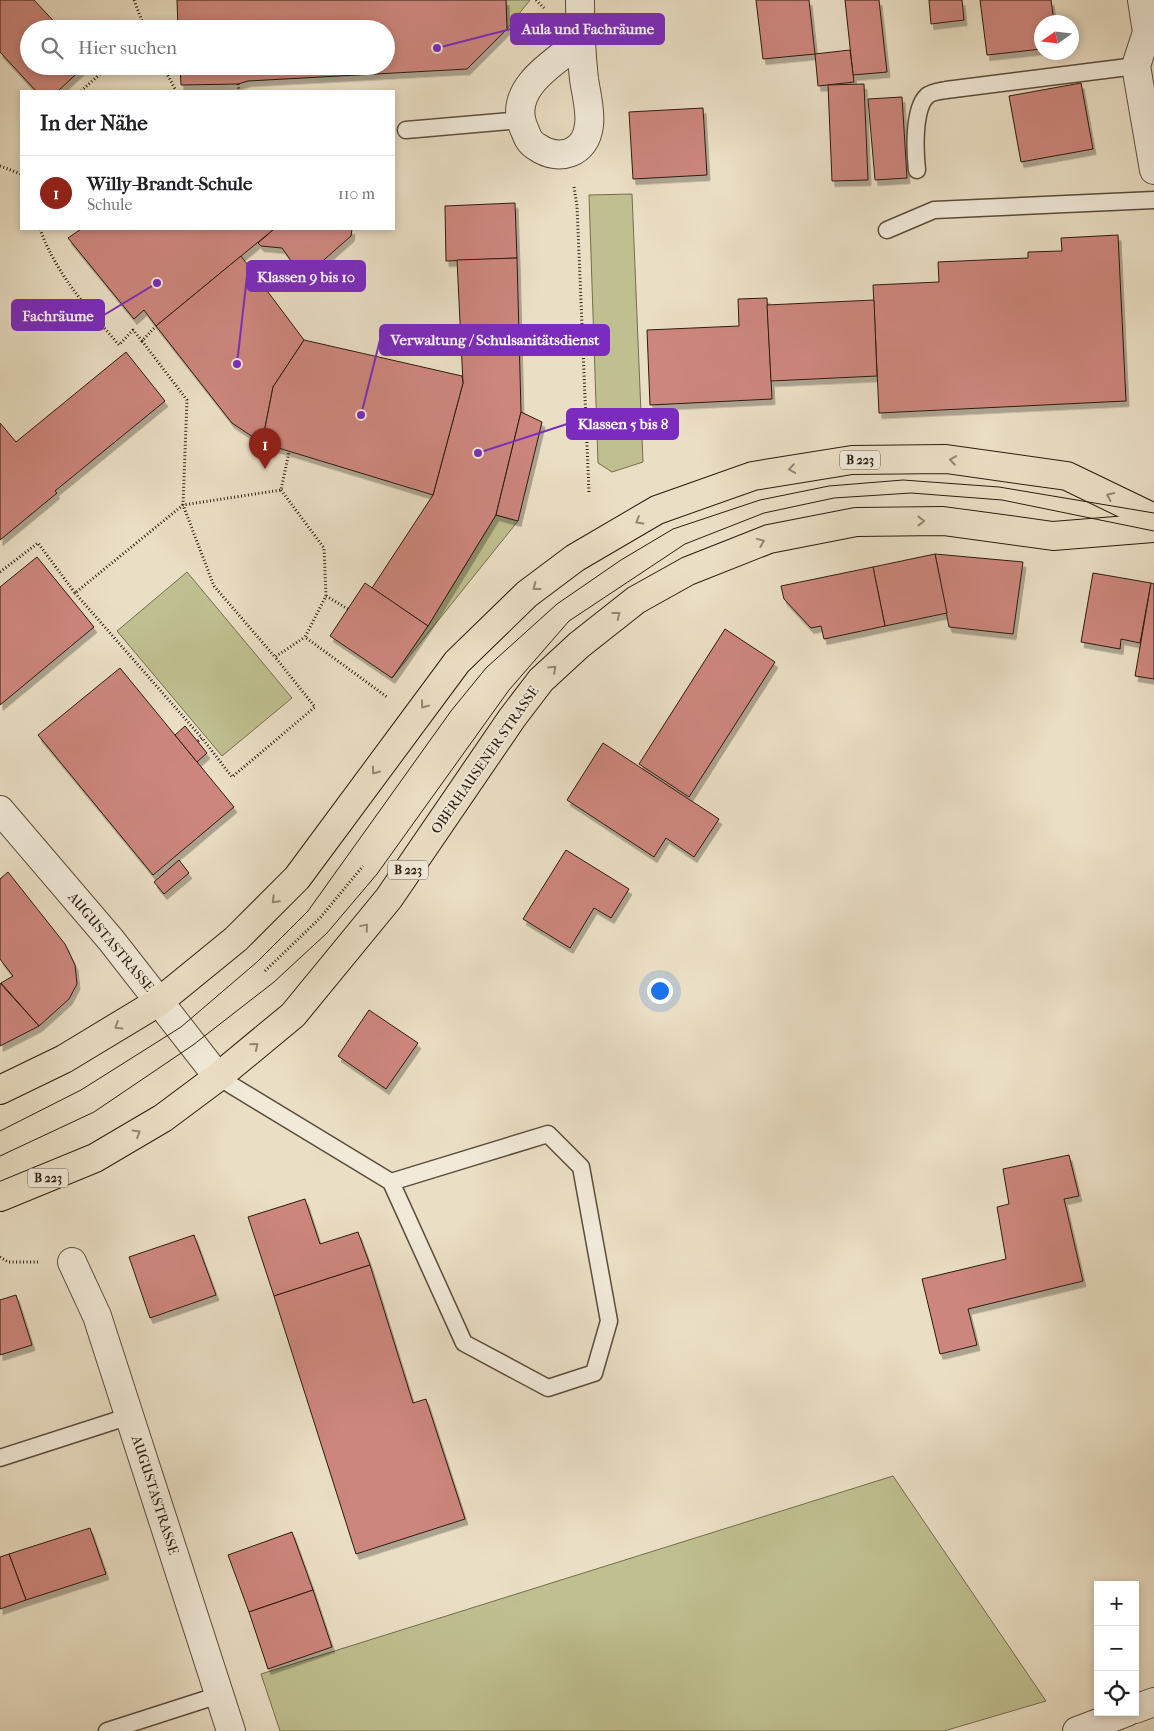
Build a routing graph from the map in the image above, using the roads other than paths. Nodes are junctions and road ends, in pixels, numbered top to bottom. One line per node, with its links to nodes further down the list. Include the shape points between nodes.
1 (580, 0): 3 (street)
2 (1142, 0): 4 (street, via 1147,32)
3 (580, 42): 5 (street, via 540,74 523,94); 5 (street, via 590,125 583,144 568,155 547,154 530,142)
4 (1136, 66): 7 (lane, via 928,94 922,103 914,144); 8 (street)
5 (521, 120): 6 (lane)
6 (406, 130)
7 (917, 170)
8 (1154, 170)
9 (1154, 200): 10 (lane, via 934,210)
10 (887, 230)
11 (1154, 518): 14 (main road, B 223, one-way to 14, via 1067,476 946,459 852,460 752,476 657,510 575,558 527,594 457,662 297,878 236,939)
12 (1154, 528): 15 (main road, OBERHAUSENER STRASSE / B 223, one-way to 12, via 293,1015 389,898 541,680 636,600 688,571 769,539 856,522 943,521 1053,536)
13 (0, 810): 14 (street, AUGUSTASTRASSE)
14 (160, 1001): 15 (street, AUGUSTASTRASSE); 16 (main road, B 223, one-way to 16, via 64,1059)
15 (218, 1077): 17 (lane); 18 (main road, OBERHAUSENER STRASSE / B 223, one-way to 15, via 113,1148 163,1118)
16 (0, 1090)
17 (391, 1182): 17 (lane, via 464,1343 548,1388 594,1373 609,1321 581,1167 548,1134)
18 (0, 1197)
19 (72, 1262): 20 (street, AUGUSTASTRASSE, via 97,1316)
20 (130, 1416): 21 (lane); 22 (street, AUGUSTASTRASSE)
21 (0, 1458)
22 (219, 1695): 26 (lane); 27 (street, AUGUSTASTRASSE)
23 (1154, 1702): 24 (street)
24 (1139, 1708)
25 (1116, 1716): 28 (street)
26 (107, 1731)
27 (231, 1731)
28 (1077, 1731)

